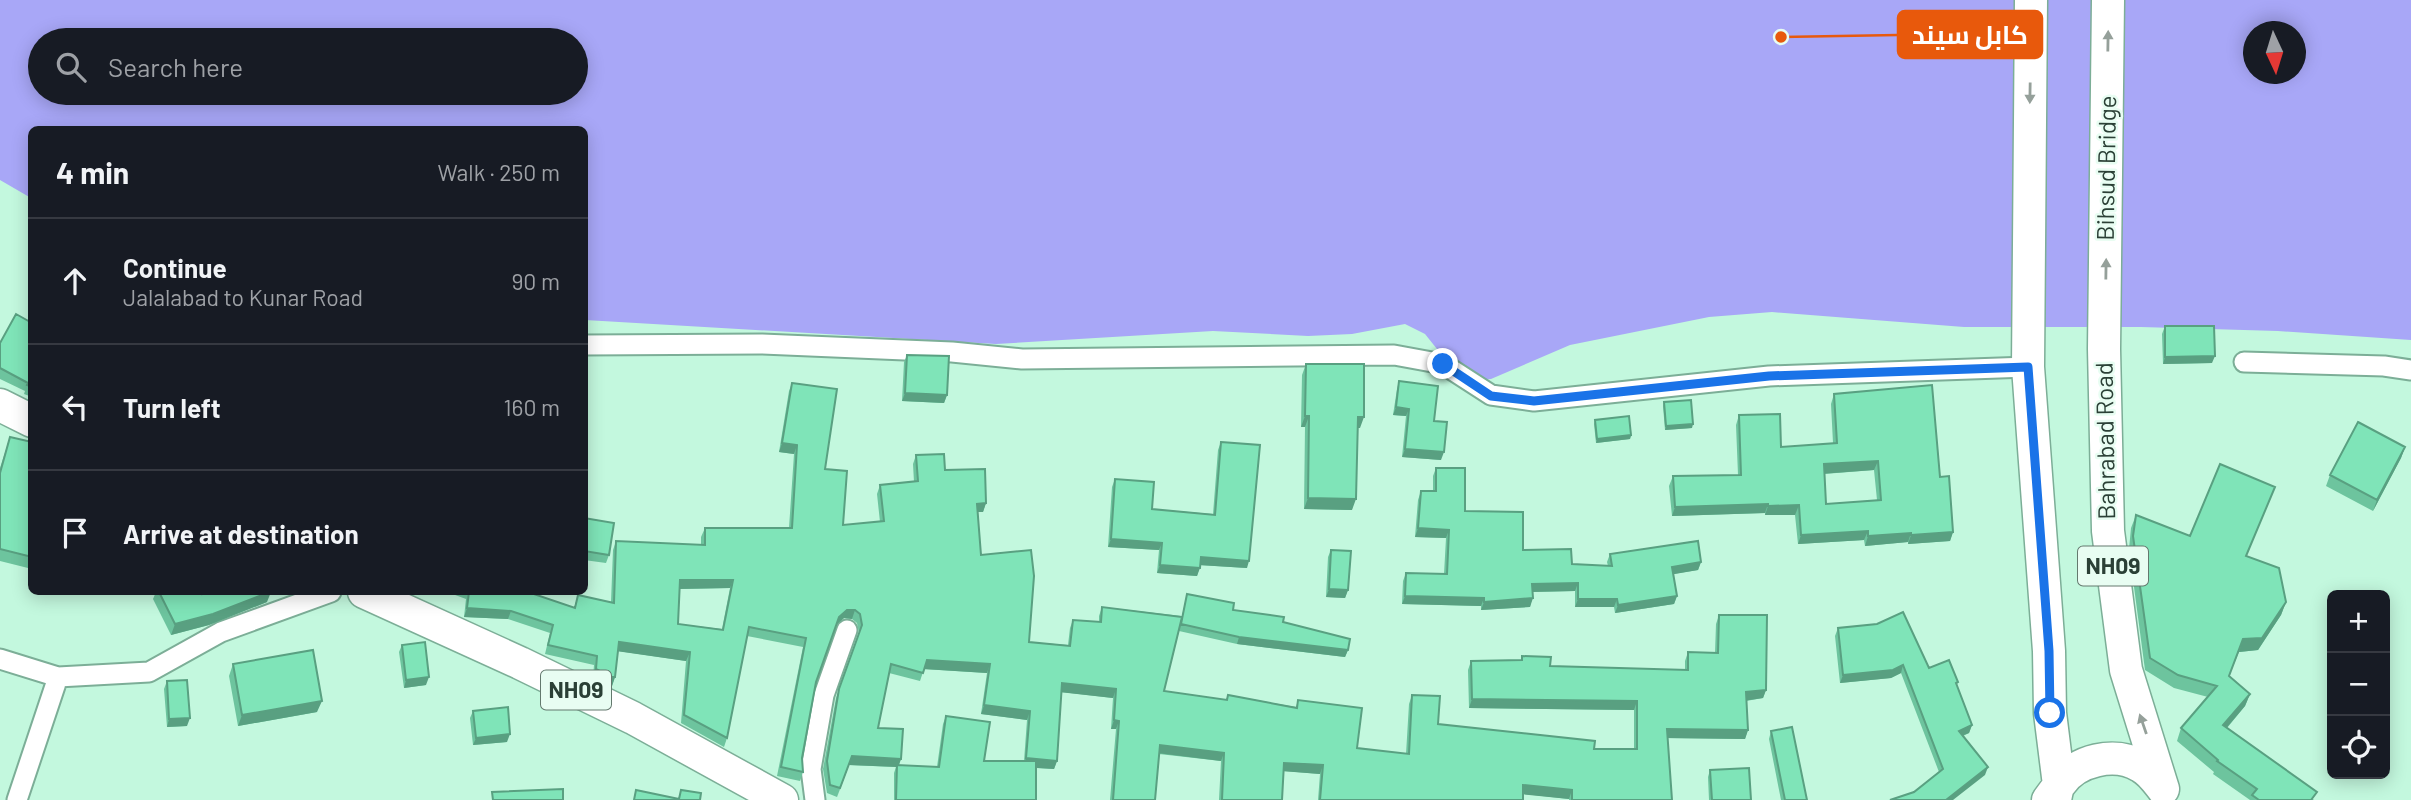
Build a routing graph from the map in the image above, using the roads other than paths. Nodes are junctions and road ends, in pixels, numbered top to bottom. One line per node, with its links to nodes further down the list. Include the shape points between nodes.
1 (2031, 0): 5 (main road, NH09, one-way to 5)
2 (2108, 0): 3 (main road, Bihsud Bridge / NH09, one-way to 2)
3 (2105, 337): 16 (main road, Bahrabad Road / NH09, one-way to 3, via 2126,670 2108,531)
4 (588, 345): 5 (street, via 762,344 1022,359 1394,355 1443,364 1491,396 1534,401)
5 (2028, 354): 15 (main road, NH09)
6 (2244, 362): 7 (street)
7 (2411, 370)
8 (0, 405): 9 (main road)
9 (28, 419)
10 (323, 595): 14 (street, via 221,632 149,672)
11 (370, 595): 18 (main road, NH09, via 633,718)
12 (847, 630): 19 (street, via 824,695 811,769)
13 (0, 659): 14 (street)
14 (58, 677): 17 (street)
15 (2054, 795): 16 (main road, NH09, via 2087,763 2122,759 2153,775)
16 (2165, 795)
17 (17, 800)
18 (782, 800)
19 (815, 800)

